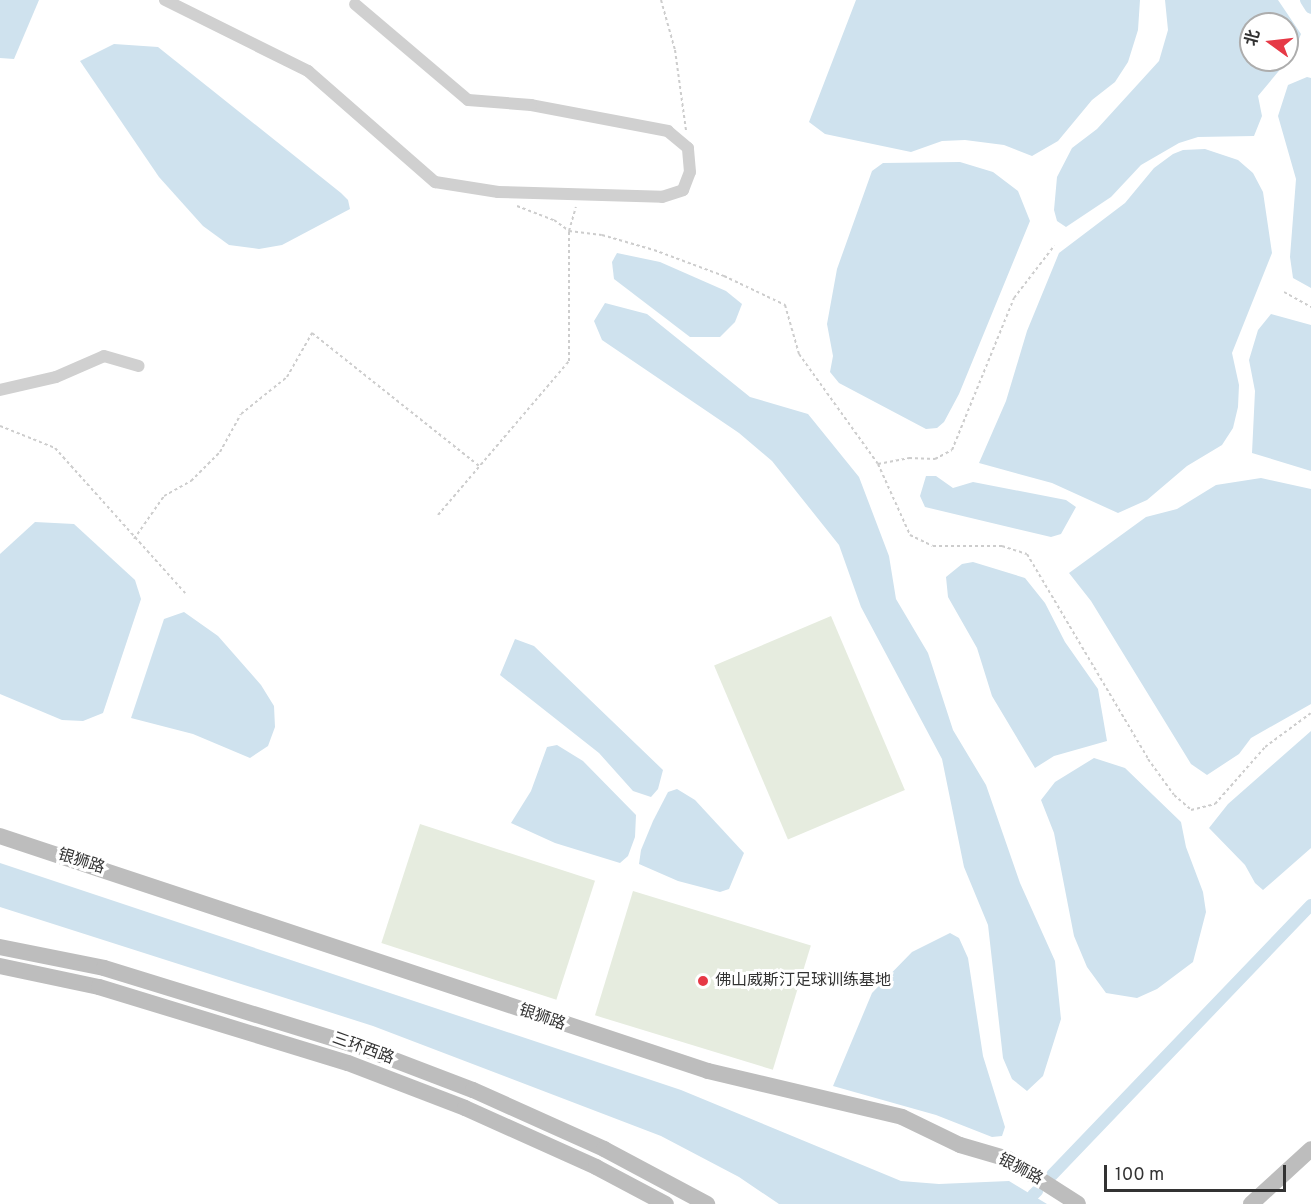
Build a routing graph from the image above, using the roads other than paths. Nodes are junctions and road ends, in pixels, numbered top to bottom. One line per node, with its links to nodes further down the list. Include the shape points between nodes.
1 (165, 0): 2 (street, via 308,71 435,182 498,192 662,197 683,190 690,172 688,148 668,131 531,105 468,100)
2 (355, 4)
3 (139, 366): 4 (street, via 104,356 56,377)
4 (0, 390)
5 (0, 836): 11 (main road, 银狮路, via 598,1037 719,1074 902,1117 960,1145 1008,1160)
6 (0, 947): 10 (main road, 三环西路, via 104,968 355,1045 483,1094 604,1149)
7 (0, 966): 9 (main road, 三环西路, via 99,987 348,1063 465,1108 596,1167)
8 (1311, 1149): 12 (main road)
9 (666, 1204)
10 (707, 1204)
11 (1078, 1204)
12 (1251, 1204)

